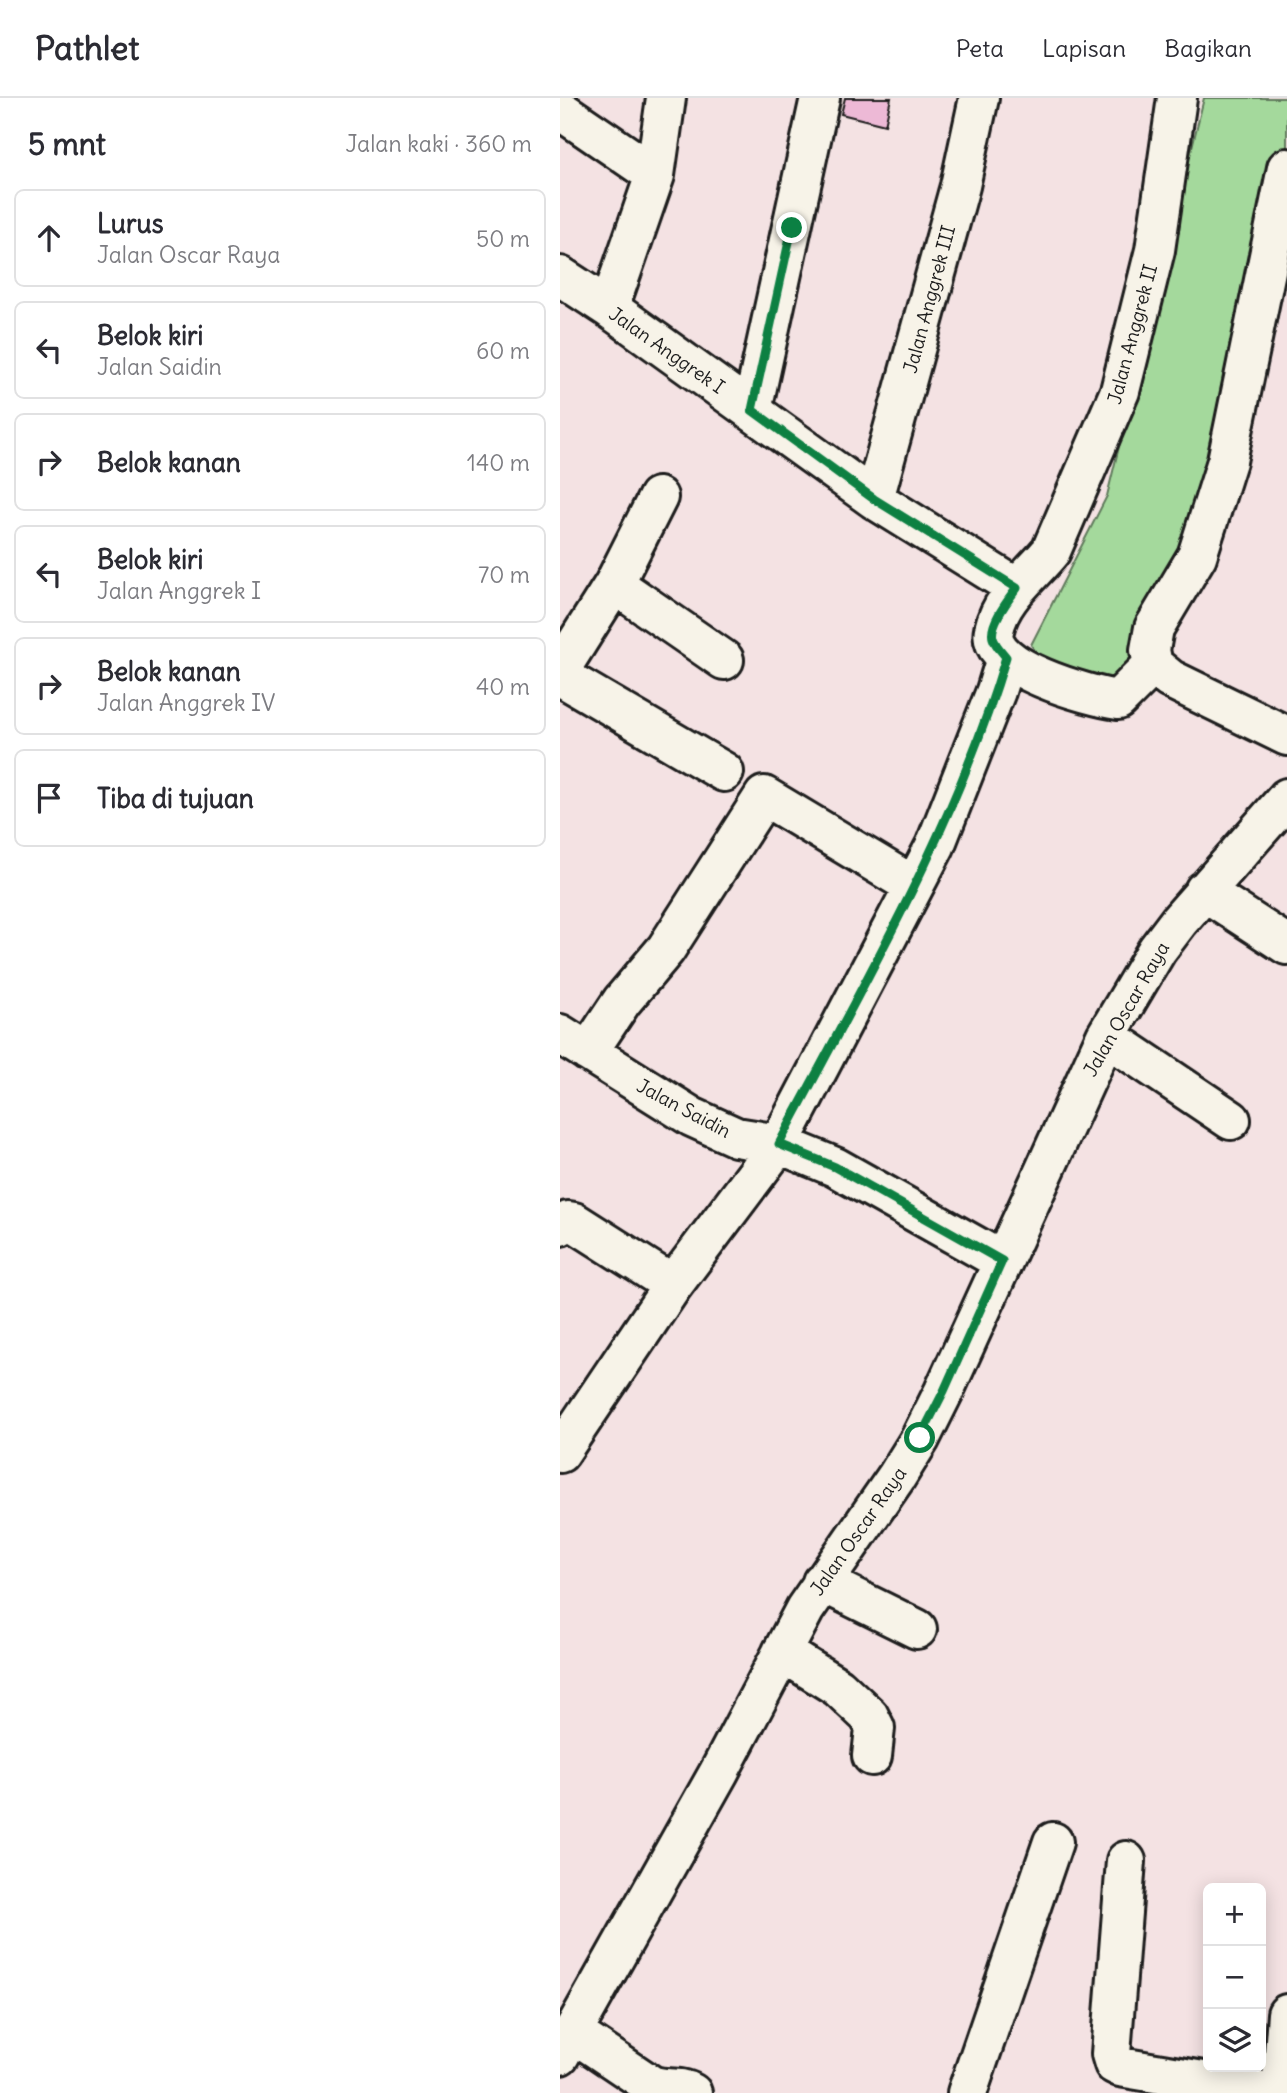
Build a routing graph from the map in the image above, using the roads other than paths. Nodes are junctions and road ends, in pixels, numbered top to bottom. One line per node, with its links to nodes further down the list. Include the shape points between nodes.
1 (666, 98): 7 (street)
2 (820, 98): 10 (street)
3 (979, 98): 12 (street, Jalan Anggrek III, via 960,186)
4 (1177, 98): 14 (street, Jalan Anggrek II, via 1154,250 1120,391 1051,551)
5 (560, 110): 7 (street)
6 (1287, 168): 17 (street, via 1227,461 1197,556 1154,628)
7 (655, 175): 9 (street)
8 (560, 276): 9 (street, Jalan Anggrek I)
9 (609, 308): 10 (street, Jalan Anggrek I)
10 (752, 410): 12 (street, Jalan Anggrek I)
11 (658, 497): 13 (street)
12 (874, 499): 14 (street, Jalan Anggrek I)
13 (614, 584): 16 (street); 18 (street)
14 (1017, 588): 15 (street, Jalan Anggrek II, via 993,631 993,639)
15 (1006, 657): 17 (street, via 1047,681 1118,700); 22 (street, via 935,846)
16 (724, 660)
17 (1153, 665): 19 (street, via 1170,678)
18 (560, 673): 20 (street)
19 (1287, 736)
20 (724, 772)
21 (1287, 798): 23 (street, Jalan Oscar Raya)
22 (914, 886): 26 (street, via 764,796 666,949 622,1001); 28 (street)
23 (1204, 891): 24 (street); 25 (street, Jalan Oscar Raya, via 1157,950)
24 (1287, 945)
25 (1105, 1036): 27 (street); 30 (street, Jalan Oscar Raya)
26 (574, 1043): 28 (street, Jalan Saidin, via 692,1117 736,1137)
27 (1231, 1120)
28 (779, 1144): 30 (street, Jalan Saidin, via 835,1167); 31 (street)
29 (560, 1226): 31 (street, via 573,1222)
30 (1002, 1261): 33 (street, Jalan Oscar Raya, via 920,1438)
31 (673, 1285): 32 (street)
32 (560, 1453)
33 (822, 1582): 34 (street); 35 (street, Jalan Oscar Raya)
34 (917, 1629)
35 (782, 1652): 36 (street, via 838,1686 869,1716 875,1728); 40 (street, Jalan Oscar Raya)
36 (872, 1756)
37 (1053, 1842): 42 (street)
38 (1126, 1861): 43 (street, via 1111,2054 1114,2064)
39 (1287, 2014): 44 (street)
40 (566, 2043): 41 (street, via 651,2085)
41 (692, 2093)
42 (967, 2093)
43 (1273, 2093)
44 (1281, 2093)

